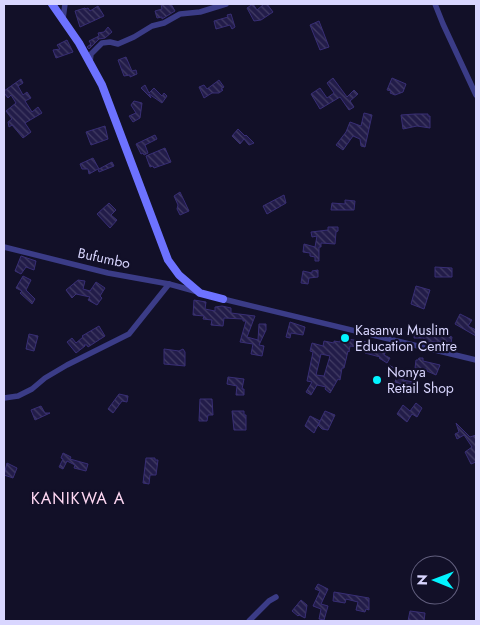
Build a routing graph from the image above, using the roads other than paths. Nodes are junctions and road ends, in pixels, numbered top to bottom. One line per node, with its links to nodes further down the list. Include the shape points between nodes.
1 (52, 4): 5 (street)
2 (65, 4): 5 (street)
3 (226, 4): 6 (street, via 180,14 118,44 102,43 91,54)
4 (435, 4): 7 (street)
5 (63, 19): 6 (street)
6 (90, 64): 10 (street, via 102,85 168,260 179,275)
7 (476, 95)
8 (4, 247): 9 (street, Bufumbo)
9 (168, 284): 10 (street, Bufumbo); 13 (street, via 129,334 67,365 32,389)
10 (200, 293): 11 (street)
11 (223, 299): 12 (street)
12 (476, 360)
13 (4, 398)
14 (276, 597): 15 (street)
15 (250, 621)

